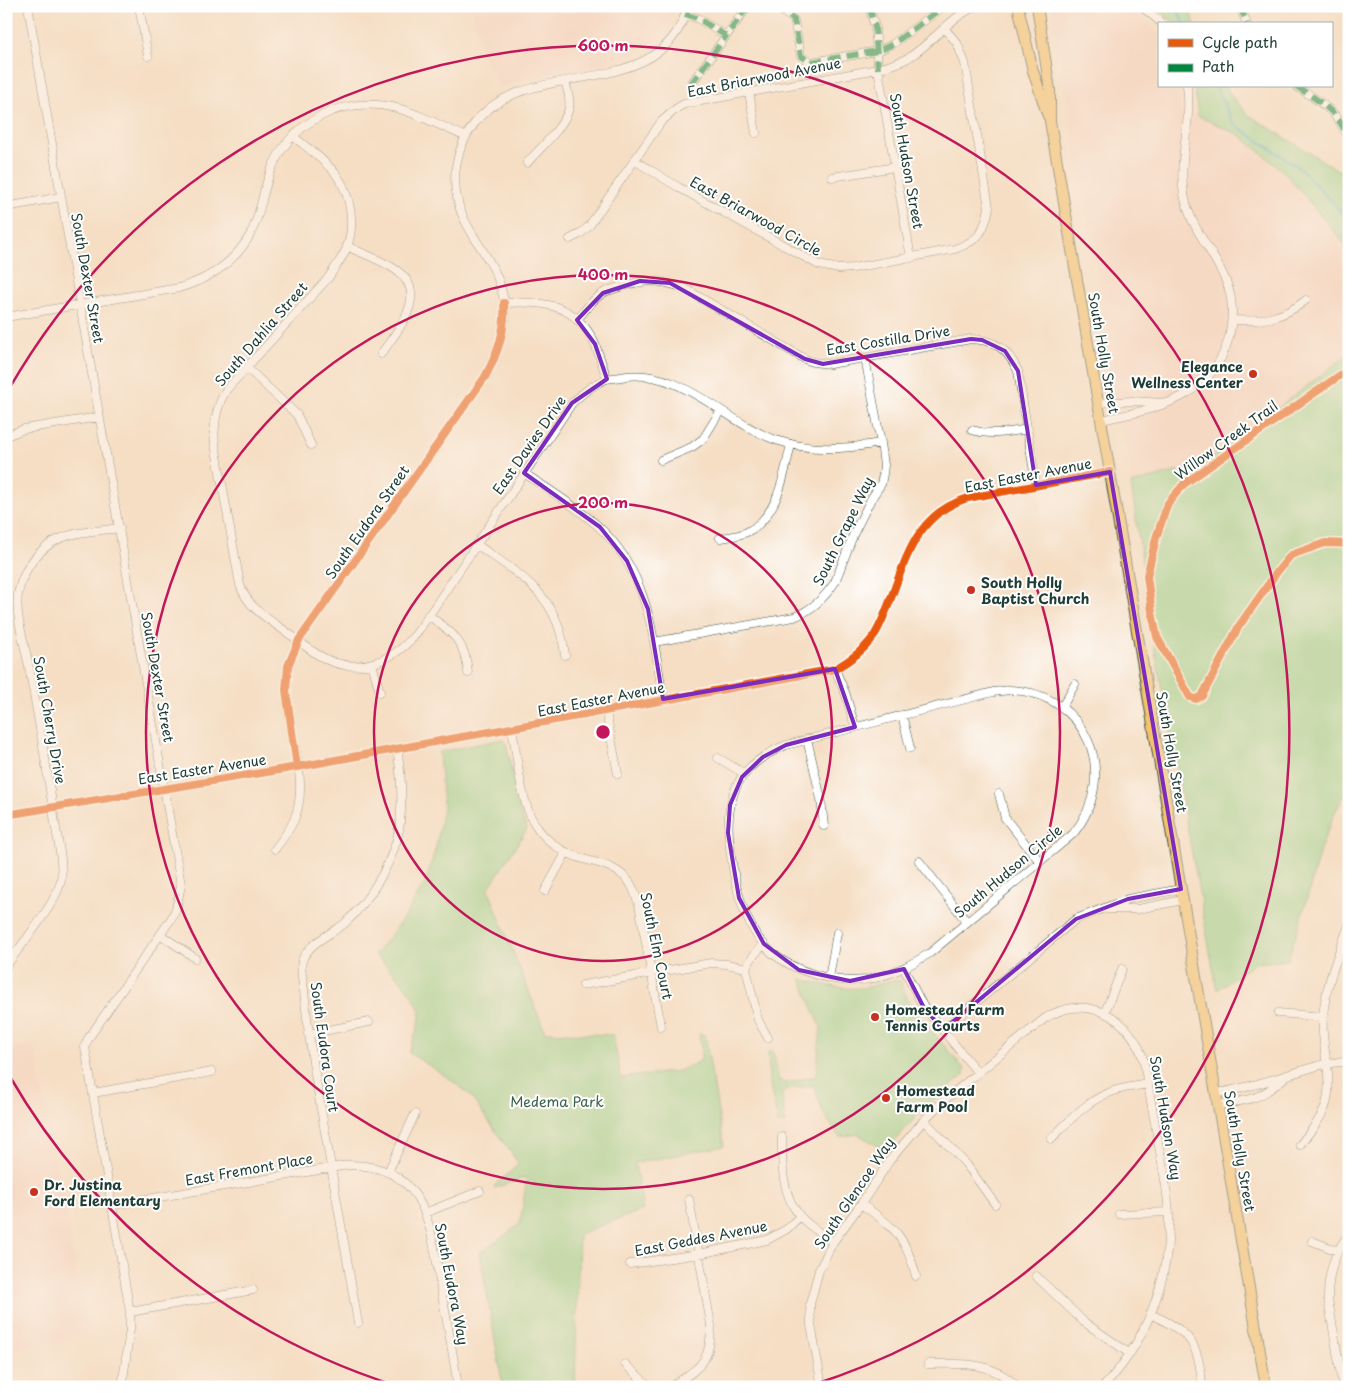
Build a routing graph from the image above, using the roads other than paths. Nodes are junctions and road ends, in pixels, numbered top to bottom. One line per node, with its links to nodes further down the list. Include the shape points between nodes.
1 (28, 6): 34 (street, South Dexter Street)
2 (139, 6): 18 (street)
3 (748, 6): 16 (street)
4 (775, 6): 17 (street, via 794,20 801,56 811,62)
5 (868, 6): 17 (street, South Hudson Street)
6 (944, 6): 17 (street, via 893,44)
7 (977, 6): 15 (street, East Briarwood Avenue)
8 (1018, 6): 25 (main road, South Holly Street, via 1033,71)
9 (1037, 6): 25 (main road, South Holly Street, via 1050,90)
10 (1141, 6): 13 (street)
11 (1240, 6): 14 (street)
12 (687, 10): 16 (street); 20 (street, South Eudora Street, via 670,40 641,63)
13 (1161, 22)
14 (1247, 22)
15 (944, 28): 19 (street, East Briarwood Avenue, via 907,58); 38 (street, East Briarwood Circle, via 956,43 965,63 989,208 987,222 975,240 955,249)
16 (726, 36): 21 (street)
17 (878, 50): 19 (street, South Hudson Street)
18 (148, 56)
19 (878, 68): 24 (street, East Briarwood Avenue); 32 (street, South Hudson Street)
20 (565, 81): 29 (street, South Eudora Street, via 523,90 499,101 482,115); 31 (street, via 569,100 566,118)
21 (691, 84)
22 (1186, 88): 44 (street, via 1185,202 1226,281)
23 (1299, 88): 26 (street, via 1328,108 1339,119 1346,134)
24 (749, 92): 27 (street); 30 (street, East Briarwood Avenue, via 677,108 661,122)
25 (1050, 121): 49 (main road, South Holly Street)
26 (1349, 132)
27 (756, 133)
28 (293, 136): 29 (street, via 332,110 369,104 402,110); 37 (street, South Dahlia Street, via 331,169 346,193 351,227); 41 (street, via 270,172 260,213 250,234 221,269 180,288)
29 (466, 137): 40 (street, South Eudora Street, via 455,166 458,204 496,272)
30 (634, 160): 36 (street, East Briarwood Avenue, via 589,226); 38 (street, East Briarwood Circle, via 819,265 839,269)
31 (527, 163)
32 (896, 167): 33 (street); 38 (street, South Hudson Street)
33 (832, 177)
34 (62, 197): 35 (street); 41 (street, South Dexter Street)
35 (6, 207)
36 (570, 239)
37 (347, 246): 45 (street, via 396,270 409,286 412,300 408,315); 47 (street, South Dahlia Street, via 329,277)
38 (911, 258)
39 (1306, 300): 44 (street, via 1270,319)
40 (504, 303): 43 (street, via 542,302 569,313); 68 (street, South Eudora Street, via 502,337 485,377)
41 (79, 304): 42 (street); 52 (street, South Dexter Street)
42 (6, 317)
43 (577, 320): 46 (street, East Costilla Drive, via 595,299 610,289 640,281 662,281 684,288 805,360 830,364); 48 (street, via 593,340)
44 (1233, 320): 50 (street, via 1226,348 1207,378 1190,392)
45 (381, 354)
46 (865, 358): 54 (street, East Costilla Drive, via 971,339 998,345 1018,371); 57 (street, South Grape Way)
47 (246, 368): 59 (street, via 297,415); 68 (street, South Dahlia Street, via 223,396 216,412 214,429 240,586 252,606)
48 (607, 379): 51 (street, East Davies Drive, via 645,375 667,380); 62 (street, East Davies Drive, via 572,403)
49 (1098, 403): 50 (street); 53 (main road, South Holly Street)
50 (1166, 403): 53 (street)
51 (721, 410): 58 (street, East Davies Drive, via 767,436); 60 (street, via 703,439)
52 (99, 417): 56 (street, via 24,428); 64 (street, South Dexter Street)
53 (1101, 420): 61 (main road, South Holly Street)
54 (1028, 429): 55 (street, via 992,434); 63 (street, East Costilla Drive)
55 (972, 430)
56 (6, 436)
57 (881, 443): 58 (street, East Davies Drive, via 824,450); 69 (street, South Grape Way, via 884,465 881,484 861,517 835,582 823,600 794,617)
58 (791, 444): 65 (street, via 784,475 768,514 746,533)
59 (312, 446)
60 (662, 460)
61 (1110, 472): 63 (street, East Easter Avenue); 98 (main road, South Holly Street)
62 (524, 473): 66 (street, East Davies Drive); 69 (street, via 600,527 619,549 642,589)
63 (1036, 485): 72 (street, East Easter Avenue, via 963,499 935,515 924,526 912,547 871,640 848,662)
64 (120, 528): 89 (street, South Dexter Street); 91 (street, South Cherry Drive, via 76,535 50,544 26,570 18,595 18,613)
65 (720, 538)
66 (476, 544): 67 (street, East Davies Drive); 70 (street, via 527,580 541,594 560,628)
67 (428, 615): 71 (street, East Davies Drive, via 405,647); 73 (street, via 456,637 467,659)
68 (299, 640): 71 (street, East Davies Drive, via 321,656 337,662); 86 (street, South Eudora Street, via 288,666 286,690)
69 (654, 642): 76 (street)
70 (565, 655)
71 (372, 664): 75 (street)
72 (835, 669): 76 (street, East Easter Avenue); 80 (street)
73 (468, 673)
74 (1075, 684): 77 (street)
75 (380, 692)
76 (663, 699): 78 (street, East Easter Avenue)
77 (1062, 707): 79 (street, South Hudson Circle, via 1030,692 1010,690); 97 (street, South Hudson Circle, via 1087,737 1094,757 1096,781 1089,809 1080,825)
78 (606, 712): 81 (street, East Easter Avenue); 87 (street)
79 (902, 715): 80 (street, South Hudson Circle); 84 (street)
80 (855, 727): 82 (street, South Hudson Circle)
81 (512, 728): 83 (street, East Easter Avenue); 95 (street, South Elm Court, via 528,811 544,836)
82 (806, 739): 88 (street, South Hudson Circle, via 770,752); 93 (street)
83 (397, 748): 86 (street, East Easter Avenue); 121 (street, South Eudora Court, via 402,798 400,824 392,851 361,906 341,926 312,947 303,960)
84 (910, 748)
85 (718, 758): 88 (street)
86 (298, 766): 89 (street, East Easter Avenue); 94 (street, South Eudora Street, via 300,795 295,819)
87 (618, 774)
88 (744, 774): 106 (street, South Hudson Circle, via 730,805 728,833 739,898)
89 (164, 788): 91 (street, East Easter Avenue); 105 (street, South Dexter Street, via 181,885 176,909)
90 (999, 794): 97 (street, via 1005,818)
91 (52, 807): 92 (street, East Easter Avenue); 108 (street, South Cherry Drive, via 61,880 53,900)
92 (6, 815)
93 (824, 826)
94 (275, 849)
95 (566, 854): 99 (street); 112 (street, South Elm Court, via 612,867 630,883 639,904)
96 (919, 861): 102 (street)
97 (1040, 862): 102 (street, South Hudson Circle)
98 (1181, 889): 100 (main road, South Holly Street); 101 (street, via 1133,898)
99 (546, 891)
100 (1183, 900): 101 (street, via 1138,909); 130 (main road, South Holly Street)
101 (1103, 909): 120 (street, via 1085,914 1071,923)
102 (967, 922): 110 (street, South Hudson Circle, via 930,953)
103 (1349, 925): 117 (street, via 1329,983)
104 (837, 933): 113 (street)
105 (161, 935): 107 (street); 129 (street, South Dexter Street, via 88,1039 85,1054)
106 (764, 944): 109 (street); 113 (street, South Hudson Circle, via 799,970)
107 (195, 958)
108 (6, 966)
109 (746, 968): 112 (street, via 711,963); 122 (street, via 758,1020)
110 (904, 969): 113 (street, South Hudson Circle, via 864,980); 120 (street, via 923,1006)
111 (1122, 969): 115 (street)
112 (652, 974): 114 (street); 119 (street, South Elm Court)
113 (829, 978)
114 (583, 985)
115 (1105, 1012): 126 (street, South Hudson Way, via 1073,1008 1049,1016); 128 (street, South Hudson Way, via 1132,1034 1142,1052)
116 (1278, 1013): 117 (street)
117 (1323, 1017): 124 (street)
118 (369, 1022): 121 (street)
119 (661, 1027)
120 (943, 1030): 126 (street)
121 (308, 1034): 137 (street, South Eudora Court)
122 (768, 1038)
123 (1349, 1062): 124 (street)
124 (1326, 1064): 127 (street); 136 (street, via 1329,1079 1327,1102)
125 (212, 1072): 129 (street)
126 (978, 1073): 133 (street, South Glencoe Way)
127 (1286, 1076): 130 (street); 131 (street, via 1258,1097)
128 (1148, 1084): 135 (street, via 1117,1090 1096,1099 1073,1116); 144 (street, South Hudson Way)
129 (93, 1093): 143 (street, South Dexter Street)
130 (1216, 1093): 131 (main road, South Holly Street)
131 (1218, 1105): 171 (main road, South Holly Street)
132 (416, 1114): 138 (street)
133 (924, 1120): 141 (street, South Glencoe Way, via 894,1155); 142 (street, via 957,1153)
134 (782, 1137): 147 (street, via 783,1182)
135 (1051, 1139)
136 (1300, 1145)
137 (332, 1167): 138 (street, South Eudora Way, via 364,1164); 143 (street, East Fremont Place); 159 (street, South Eudora Court)
138 (388, 1172): 145 (street, South Eudora Way, via 411,1188)
139 (480, 1191): 145 (street)
140 (689, 1200): 152 (street)
141 (861, 1204): 150 (street, South Glencoe Way); 154 (street, via 888,1222 898,1234 910,1253)
142 (995, 1204)
143 (112, 1205): 157 (street, South Dexter Street)
144 (1169, 1212): 146 (street); 158 (street, South Hudson Way, via 1164,1272)
145 (426, 1213): 164 (street, South Eudora Way)
146 (1119, 1214)
147 (800, 1216): 150 (street); 152 (street, East Geddes Avenue, via 787,1229 767,1240)
148 (1349, 1235): 151 (street)
149 (1312, 1241): 151 (street)
150 (833, 1242): 167 (street, South Glencoe Way, via 819,1270 810,1304)
151 (1338, 1251): 172 (street, via 1329,1280 1328,1299)
152 (699, 1254): 153 (street, East Geddes Avenue); 166 (street, via 711,1325 710,1348 702,1364)
153 (630, 1264)
154 (916, 1276)
155 (1036, 1276): 160 (street, via 1084,1322)
156 (253, 1290): 157 (street)
157 (130, 1312): 163 (street, South Dexter Street)
158 (1150, 1314): 160 (street, South Hudson Way); 170 (street, via 1176,1326 1195,1346)
159 (358, 1324)
160 (1129, 1353): 169 (street, South Hudson Way)
161 (625, 1364): 165 (street)
162 (928, 1364): 168 (street, via 962,1363 985,1367)
163 (122, 1387)
164 (458, 1387)
165 (650, 1387)
166 (671, 1387)
167 (822, 1387)
168 (1017, 1387)
169 (1103, 1387)
170 (1202, 1387)
171 (1266, 1387)
172 (1343, 1387)

